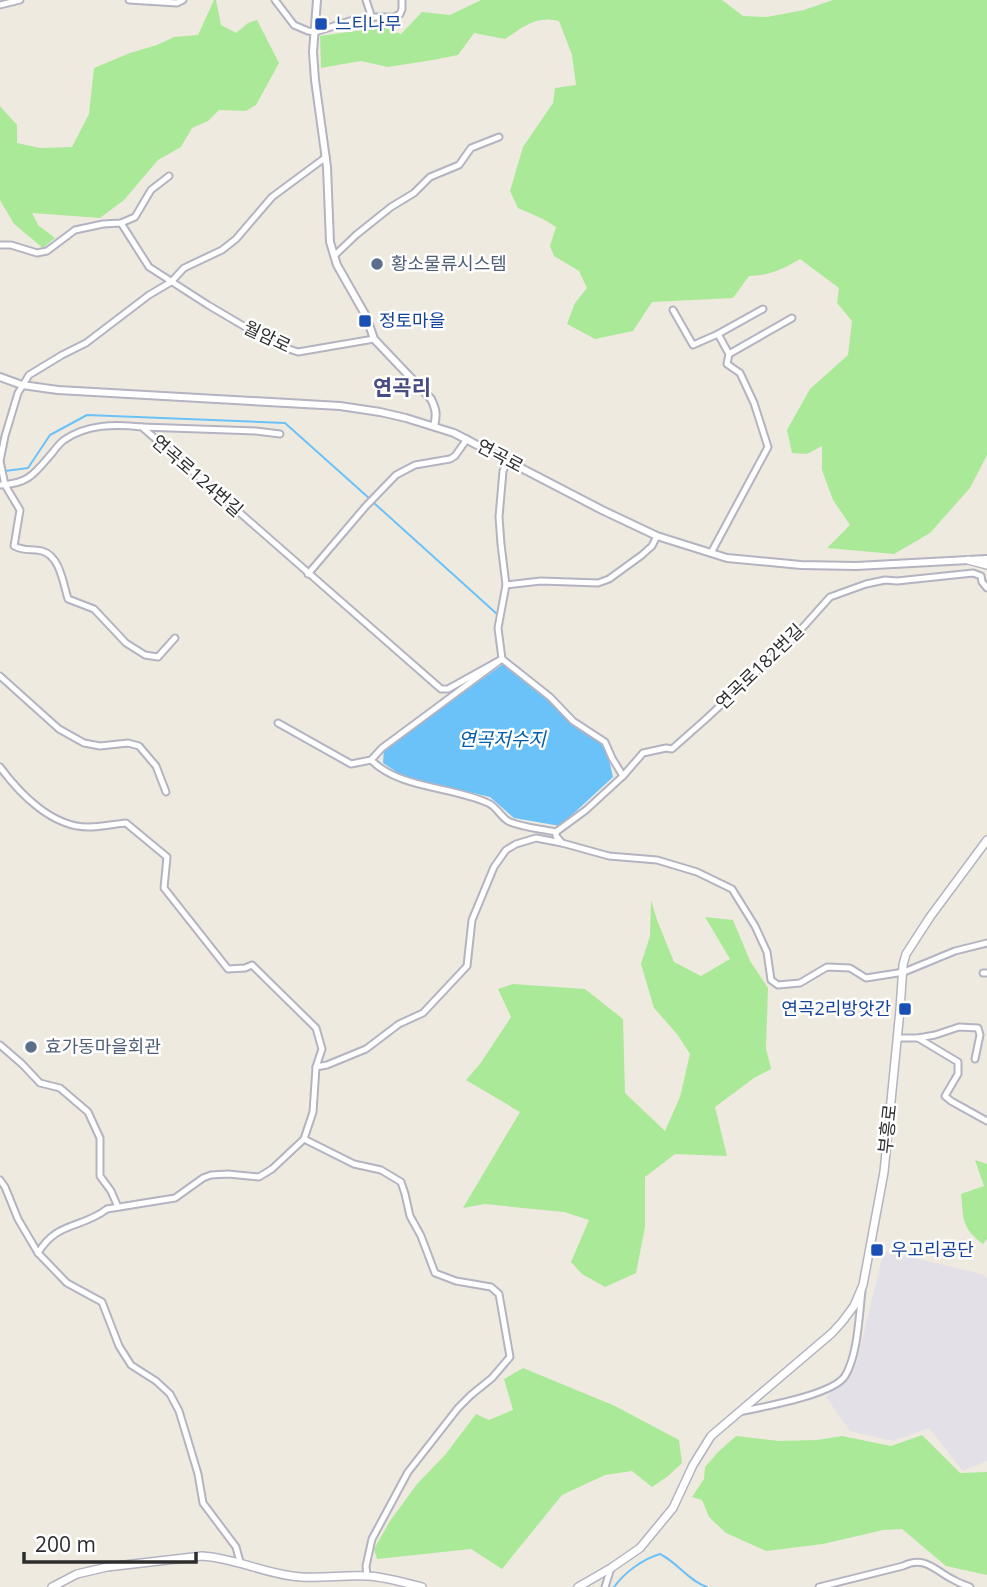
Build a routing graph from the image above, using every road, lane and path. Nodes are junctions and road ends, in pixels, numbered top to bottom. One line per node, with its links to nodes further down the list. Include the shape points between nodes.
1 (20, 0): 8 (street)
2 (129, 0): 3 (street)
3 (183, 0)
4 (275, 0): 10 (street, via 295,24)
5 (317, 0): 10 (street)
6 (366, 0): 9 (street)
7 (402, 0): 9 (street, via 400,15)
8 (0, 5)
9 (372, 18): 10 (street)
10 (315, 32): 12 (street, via 313,52)
11 (499, 137): 16 (street, via 471,148 459,165 430,177)
12 (326, 157): 16 (street); 17 (street, via 272,197 236,239 184,268)
13 (169, 176): 14 (street, via 151,190 135,217)
14 (121, 223): 15 (street, via 75,230 37,253); 17 (street, 월암로, via 149,267)
15 (0, 245)
16 (334, 256): 22 (street)
17 (171, 282): 22 (street, 월암로, via 274,344 298,352); 25 (street, via 86,343 29,375)
18 (763, 309): 21 (street)
19 (673, 310): 21 (street, via 693,345)
20 (792, 318): 23 (street)
21 (718, 334): 23 (street)
22 (374, 339): 26 (street, via 431,399 437,414)
23 (729, 354): 34 (street, via 727,363 740,373 768,447)
24 (0, 377): 25 (street, 연곡로)
25 (22, 385): 26 (street, 연곡로, via 340,406); 31 (street, via 5,436)
26 (434, 426): 29 (street, 연곡로)
27 (142, 427): 28 (street); 32 (street, 연곡로124번길, via 90,427 62,441 32,477); 37 (street, 연곡로124번길)
28 (281, 434)
29 (467, 439): 30 (street, 연곡로); 37 (street, via 450,459 415,465 396,475)
30 (508, 460): 33 (street, 연곡로); 38 (street, via 499,517)
31 (1, 466): 32 (street)
32 (2, 487): 40 (street, via 20,510 14,546 47,552 54,559 68,599 94,609 126,643 145,655 158,657)
33 (657, 536): 34 (street, 연곡로); 38 (street, via 642,555 598,583)
34 (711, 553): 35 (street, 연곡로, via 801,565)
35 (968, 560): 36 (main road)
36 (986, 560)
37 (308, 574): 41 (street, 연곡로124번길, via 441,690)
38 (506, 585): 41 (street, via 498,620)
39 (987, 588): 46 (street, 연곡로182번길, via 981,576 973,573 885,580 830,597 796,635 672,749 643,752)
40 (175, 638)
41 (502, 659): 44 (street); 46 (street, via 573,721 606,742)
42 (0, 676): 47 (street, via 59,729 84,743 139,746 156,766)
43 (278, 723): 44 (street, via 351,764)
44 (371, 760): 48 (street, via 428,788 490,804 508,821)
45 (0, 767): 57 (street, via 40,809 78,826 127,822 167,857 164,888 228,969 252,965 316,1028 322,1049)
46 (623, 776): 48 (street, 연곡로182번길)
47 (166, 792)
48 (556, 832): 50 (street)
49 (987, 840): 52 (main road, 부흥로, via 906,954)
50 (562, 843): 52 (street, via 609,856 668,863 732,889 755,926 771,980 778,985 800,983 827,967 850,968 866,978); 57 (street, via 537,838 506,850 472,920 467,966 423,1013 399,1024 366,1049)
51 (987, 943): 52 (street)
52 (904, 972): 53 (main road, 부흥로)
53 (898, 1038): 54 (street); 63 (main road, 부흥로, via 884,1172)
54 (918, 1038): 56 (street, via 959,1027 978,1028); 58 (street, via 958,1062 958,1074 945,1096)
55 (0, 1045): 61 (street, via 40,1083 60,1088 88,1112 100,1138 100,1176)
56 (975, 1059)
57 (316, 1067): 59 (street, via 313,1112)
58 (987, 1121)
59 (304, 1139): 61 (street, via 259,1177 211,1175 175,1198); 67 (street, via 401,1182 435,1273 491,1287 499,1294 510,1357 458,1408 408,1472 372,1539)
60 (0, 1180): 62 (street)
61 (118, 1207): 62 (street, via 58,1230)
62 (37, 1253): 65 (street, via 67,1283 102,1302 131,1365 170,1394 192,1454 203,1503 236,1547)
63 (863, 1284): 64 (main road, 부흥로, via 854,1306 832,1333); 64 (street, 부흥로, via 856,1339 845,1376 836,1385 784,1403)
64 (738, 1412): 66 (main road, 부흥로, via 711,1436 673,1508 640,1548)
65 (240, 1562): 67 (main road, via 294,1577); 69 (main road, via 202,1556 107,1567 77,1574)
66 (611, 1569): 71 (main road, 부흥로); 72 (street)
67 (367, 1576): 68 (main road)
68 (408, 1585): 70 (main road)
69 (52, 1587)
70 (422, 1587)
71 (578, 1587)
72 (605, 1587)
73 (820, 1587): 74 (street, via 923,1562)
74 (970, 1587)

